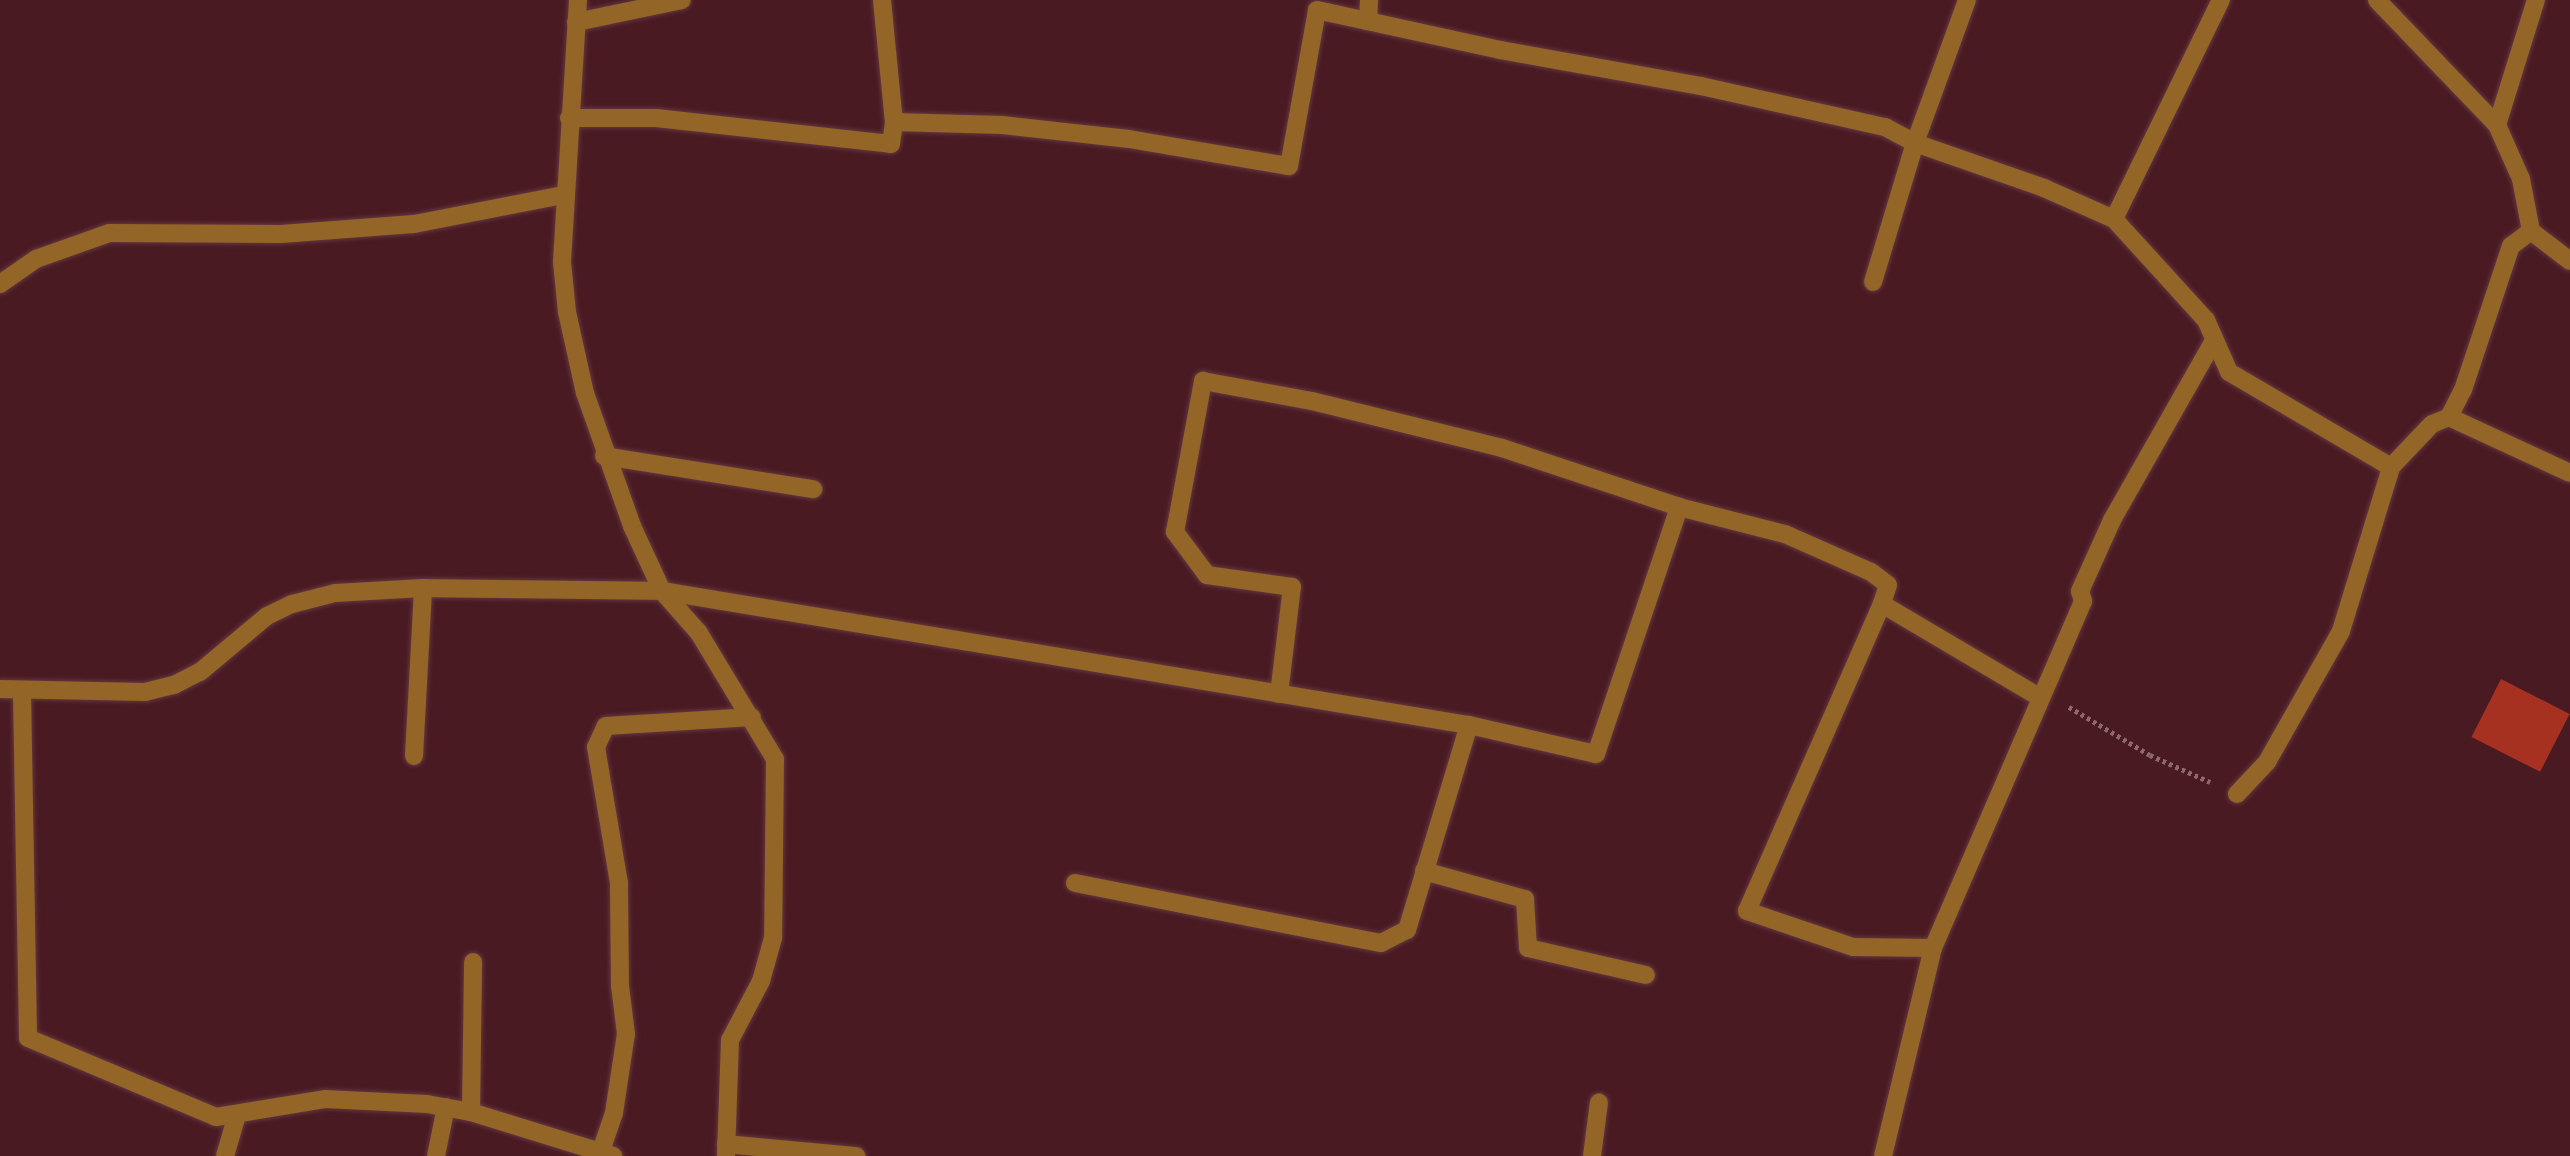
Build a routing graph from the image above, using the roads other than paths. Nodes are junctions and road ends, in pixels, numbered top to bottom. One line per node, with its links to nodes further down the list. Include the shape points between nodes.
1 (578, 0): 9 (street)
2 (682, 0): 9 (street)
3 (882, 0): 12 (street)
4 (1368, 0): 10 (street)
5 (1967, 0): 14 (street)
6 (2221, 0): 16 (street)
7 (2377, 0): 13 (street)
8 (2536, 0): 13 (street)
9 (576, 22): 11 (street)
10 (1368, 22): 12 (street, via 1317,10 1289,166 1014,126); 14 (street, via 1728,92 1885,127)
11 (569, 118): 12 (street, via 656,118 891,144); 15 (street)
12 (894, 122)
13 (2497, 125): 17 (street, via 2521,179)
14 (1915, 143): 16 (street, via 2044,188); 19 (street)
15 (562, 195): 20 (street, via 414,224 281,234 110,233 62,247); 23 (street, via 566,312)
16 (2114, 219): 21 (street, via 2206,320)
17 (2530, 231): 18 (street); 22 (street, via 2511,246 2463,390)
18 (2570, 261)
19 (1873, 282)
20 (0, 284)
21 (2213, 342): 24 (street, via 2229,372); 34 (street, via 2112,520)
22 (2449, 418): 24 (street, via 2432,424); 25 (street)
23 (604, 456): 26 (street); 29 (street)
24 (2391, 467): 38 (street, via 2341,631 2267,762)
25 (2570, 472)
26 (813, 489)
27 (1679, 508): 30 (street, via 1785,534 1871,572 1888,585); 33 (street, via 1502,448 1312,401 1203,382 1175,532 1207,575 1292,587); 36 (street, via 1596,754)
28 (423, 588): 29 (street); 32 (street, via 335,593 292,604 267,616 200,672 174,685 145,692); 37 (street)
29 (662, 591): 33 (street); 35 (street, via 699,634)
30 (1882, 604): 34 (street); 41 (street, via 1746,911 1853,947)
31 (0, 689): 32 (street)
32 (22, 692): 47 (street, via 28,1038 216,1117)
33 (1279, 694): 36 (street)
34 (2040, 694): 41 (street)
35 (752, 717): 48 (street, via 775,760 773,938 761,981 730,1040); 49 (street, via 606,726 596,747 619,883 620,986 626,1034)
36 (1469, 725): 39 (street)
37 (414, 756)
38 (2237, 794)
39 (1424, 871): 40 (street, via 1407,930 1381,943); 43 (street, via 1525,899 1528,948)
40 (1076, 883)
41 (1933, 948): 54 (street)
42 (473, 962): 46 (street)
43 (1646, 975)
44 (1599, 1102): 53 (street)
45 (446, 1107): 46 (street); 47 (street, via 325,1099); 51 (street)
46 (471, 1112): 49 (street)
47 (237, 1115): 50 (street)
48 (726, 1150): 52 (street, via 787,1146)
49 (607, 1154)
50 (225, 1156)
51 (436, 1156)
52 (856, 1156)
53 (1592, 1156)
54 (1883, 1156)

